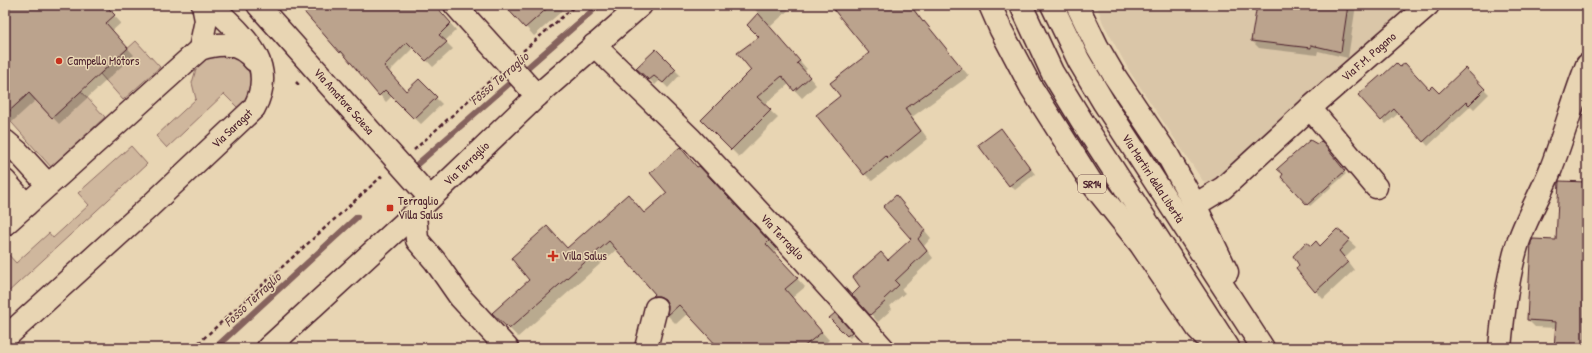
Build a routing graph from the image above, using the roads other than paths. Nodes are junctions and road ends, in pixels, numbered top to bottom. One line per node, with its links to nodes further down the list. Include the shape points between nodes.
1 (203, 5): 12 (main road, via 206,20)
2 (210, 5): 14 (main road, Via Saragat, via 248,41)
3 (258, 5): 22 (main road, Via Amatore Sciesa, via 398,163)
4 (455, 5): 15 (main road)
5 (641, 5): 11 (main road, Via Terraglio)
6 (990, 5): 32 (main road, SR14, via 1031,87 1092,185 1141,244 1198,330)
7 (1021, 5): 33 (main road, SR14, via 1052,72)
8 (1052, 5): 27 (main road, Via Martiri della Libertà, via 1079,61)
9 (1077, 5): 23 (main road, via 1114,75 1168,154)
10 (1428, 5): 16 (main road, Via F.M. Pagano)
11 (594, 45): 15 (main road, Via Terraglio); 31 (main road, Via Terraglio, via 691,139)
12 (200, 49): 14 (main road, via 219,44 230,45 245,50); 19 (main road)
13 (1587, 65): 34 (main road, via 1550,172 1517,246 1504,302)
14 (260, 68): 26 (main road, Via Saragat, via 261,96 254,108)
15 (534, 92): 22 (main road, Via Terraglio)
16 (1310, 108): 20 (main road); 23 (main road, Via F.M. Pagano, via 1223,188)
17 (5, 141): 19 (main road)
18 (5, 181): 21 (main road)
19 (48, 185): 21 (main road)
20 (1376, 187)
21 (26, 205): 24 (main road)
22 (422, 205): 28 (main road, Via Terraglio); 29 (main road, via 418,240 460,297)
23 (1195, 205): 27 (main road)
24 (5, 224)
25 (656, 308): 30 (main road)
26 (5, 338)
27 (1258, 340)
28 (268, 348)
29 (507, 348)
30 (646, 348)
31 (883, 348)
32 (1216, 348)
33 (1229, 348)
34 (1500, 348)

